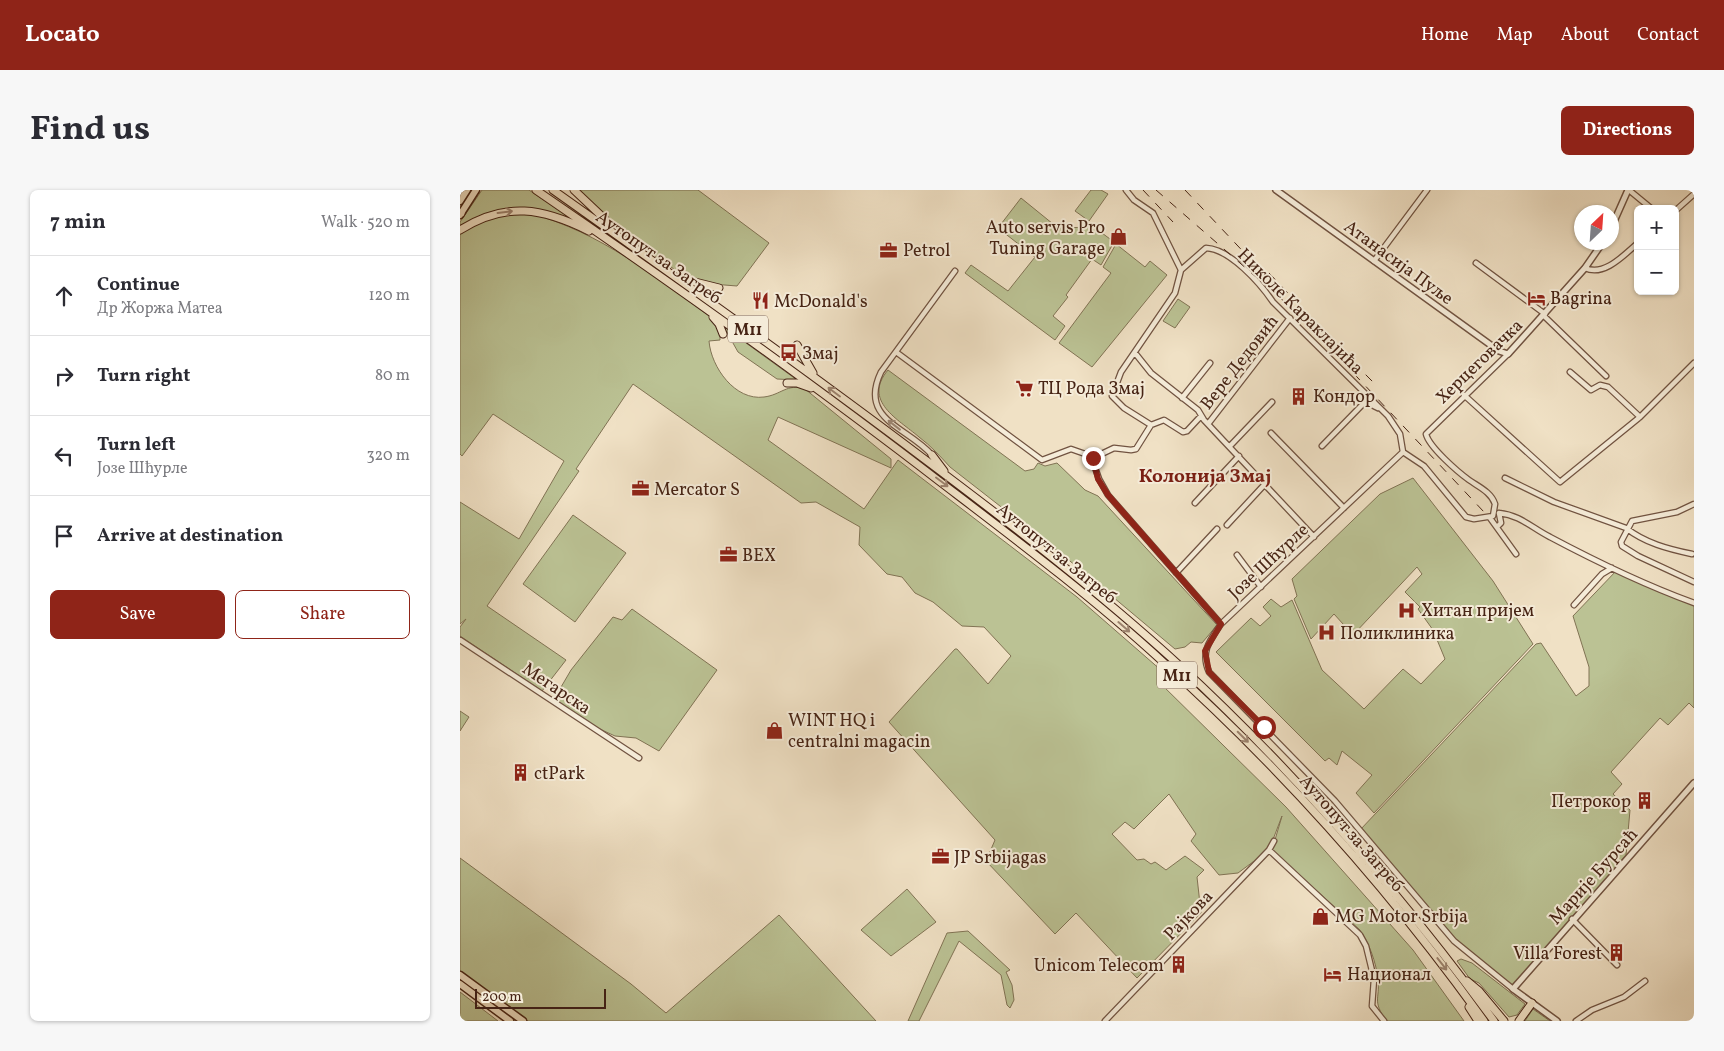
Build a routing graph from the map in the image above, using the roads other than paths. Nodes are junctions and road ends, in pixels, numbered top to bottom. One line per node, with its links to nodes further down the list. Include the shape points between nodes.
1 (467, 190): 11 (main road)
2 (476, 190): 15 (main road)
3 (536, 190): 17 (highway, Аутопут за Загреб / M11)
4 (552, 190): 18 (highway, Аутопут за Загреб / M11)
5 (574, 190): 18 (highway)
6 (1126, 190): 24 (street, via 1153,213)
7 (1276, 190): 21 (street, Атанасија Пуље)
8 (1427, 190): 21 (street)
9 (1629, 190): 12 (street); 14 (street)
10 (1694, 194): 13 (street)
11 (460, 201)
12 (1647, 205)
13 (1679, 207)
14 (1619, 211)
15 (460, 214)
16 (460, 230): 17 (highway, one-way to 17, via 496,213 531,211 565,220)
17 (612, 242): 28 (highway, Аутопут за Загреб / M11)
18 (631, 244): 26 (highway, Аутопут за Загреб / M11)
19 (1634, 246): 23 (street, via 1607,267)
20 (1597, 250): 23 (street, Херцеговачка)
21 (1374, 261): 35 (street, Атанасија Пуље, via 1499,351)
22 (1476, 264): 29 (street)
23 (1585, 268): 29 (street, Херцеговачка)
24 (1181, 270): 30 (street, Николе Караклајића, via 1206,248 1217,251 1253,279); 34 (street, via 1175,294)
25 (955, 271): 33 (street)
26 (675, 276): 27 (highway); 40 (highway, Аутопут за Загреб / M11)
27 (719, 288)
28 (705, 307): 31 (highway); 42 (highway, Аутопут за Загреб / M11)
29 (1544, 315): 35 (street, Херцеговачка); 39 (street)
30 (1290, 318): 46 (street, Николе Караклајића); 50 (street, Вере Дедовић)
31 (723, 334)
32 (797, 345): 40 (highway, via 806,364)
33 (896, 352): 55 (street, one-way to 33, via 878,408 874,392 876,384); 57 (street, via 1044,461 1070,449 1085,452)
34 (1135, 353): 44 (street, via 1151,373); 49 (street, via 1118,377 1112,396 1124,408)
35 (1508, 354): 43 (street, Херцеговачка)
36 (1210, 363): 44 (street)
37 (1694, 363): 48 (street)
38 (1570, 372): 48 (street, via 1591,390 1600,385 1608,387)
39 (1606, 376)
40 (821, 382): 59 (highway, Аутопут за Загреб / M11, one-way to 40)
41 (787, 383): 42 (highway, via 801,384)
42 (821, 392): 93 (highway, Аутопут за Загреб / M11, one-way to 93, via 1059,573 1188,684 1253,747 1337,837)
43 (1464, 395): 48 (street, via 1560,482); 64 (street, Херцеговачка, via 1426,434 1463,475 1491,496)
44 (1182, 398): 47 (street)
45 (1272, 402): 52 (street)
46 (1381, 410): 53 (street, via 1368,403 1363,404); 54 (street, Николе Караклајића, via 1400,434)
47 (1201, 416): 49 (street, via 1184,433 1164,420); 50 (street)
48 (1640, 416)
49 (1151, 424): 57 (street, via 1135,450 1114,448)
50 (1208, 424): 52 (street)
51 (1271, 433): 63 (street)
52 (1230, 446): 56 (street)
53 (1322, 446)
54 (1403, 452): 63 (street, Јозе Шћурле); 65 (street, via 1424,466 1466,517)
55 (932, 455): 59 (highway)
56 (1239, 456): 60 (street); 61 (street)
57 (1093, 458): 75 (street, Јозе Шћурле, via 1098,479 1108,495)
58 (1505, 478): 68 (street, via 1554,502)
59 (953, 480): 95 (highway, Аутопут за Загреб / M11, via 1096,592 1229,712 1355,845 1463,978 1476,987)
60 (1265, 484): 66 (street); 70 (street)
61 (1195, 503)
62 (1694, 504): 68 (street, via 1665,515 1636,519)
63 (1344, 508): 70 (street, Јозе Шћурле)
64 (1497, 512): 65 (street); 67 (street, via 1501,523); 74 (street, via 1515,516 1551,538)
65 (1490, 518): 67 (street)
66 (1227, 526)
67 (1497, 527): 71 (street)
68 (1626, 528): 72 (street, via 1650,544); 76 (street, via 1621,542 1625,548)
69 (1217, 529): 75 (street)
70 (1314, 537): 77 (street, Јозе Шћурле)
71 (1516, 554)
72 (1692, 554)
73 (1237, 556): 77 (street)
74 (1613, 568): 78 (street); 79 (street, via 1602,574)
75 (1176, 573): 80 (street, Јозе Шћурле)
76 (1694, 582)
77 (1261, 587): 80 (street, Јозе Шћурле)
78 (1694, 602)
79 (1574, 605)
80 (1221, 624): 91 (street, via 1205,651 1209,672 1333,800 1454,941)
81 (460, 640): 82 (street, Мегарска)
82 (639, 758)
83 (1694, 783): 86 (street, Марије Бурсаћ)
84 (1274, 841): 85 (street, Рајкова)
85 (1269, 850): 99 (street, Рајкова); 100 (street, via 1360,935 1374,979 1372,1006)
86 (1572, 919): 87 (street); 91 (street, Марије Бурсаћ)
87 (1617, 965)
88 (460, 975): 92 (main road)
89 (1645, 981): 105 (street, via 1624,997 1592,1010)
90 (460, 984): 92 (main road)
91 (1513, 989): 94 (street)
92 (477, 992): 97 (main road); 98 (main road)
93 (1465, 995): 101 (highway); 102 (highway, Аутопут за Загреб / M11)
94 (1532, 1003): 96 (highway); 104 (street)
95 (1499, 1019): 103 (highway)
96 (1518, 1020)
97 (510, 1021)
98 (523, 1021)
99 (1106, 1021)
100 (1384, 1021)
101 (1478, 1021)
102 (1484, 1021)
103 (1509, 1021)
104 (1557, 1021)
105 (1576, 1021)

